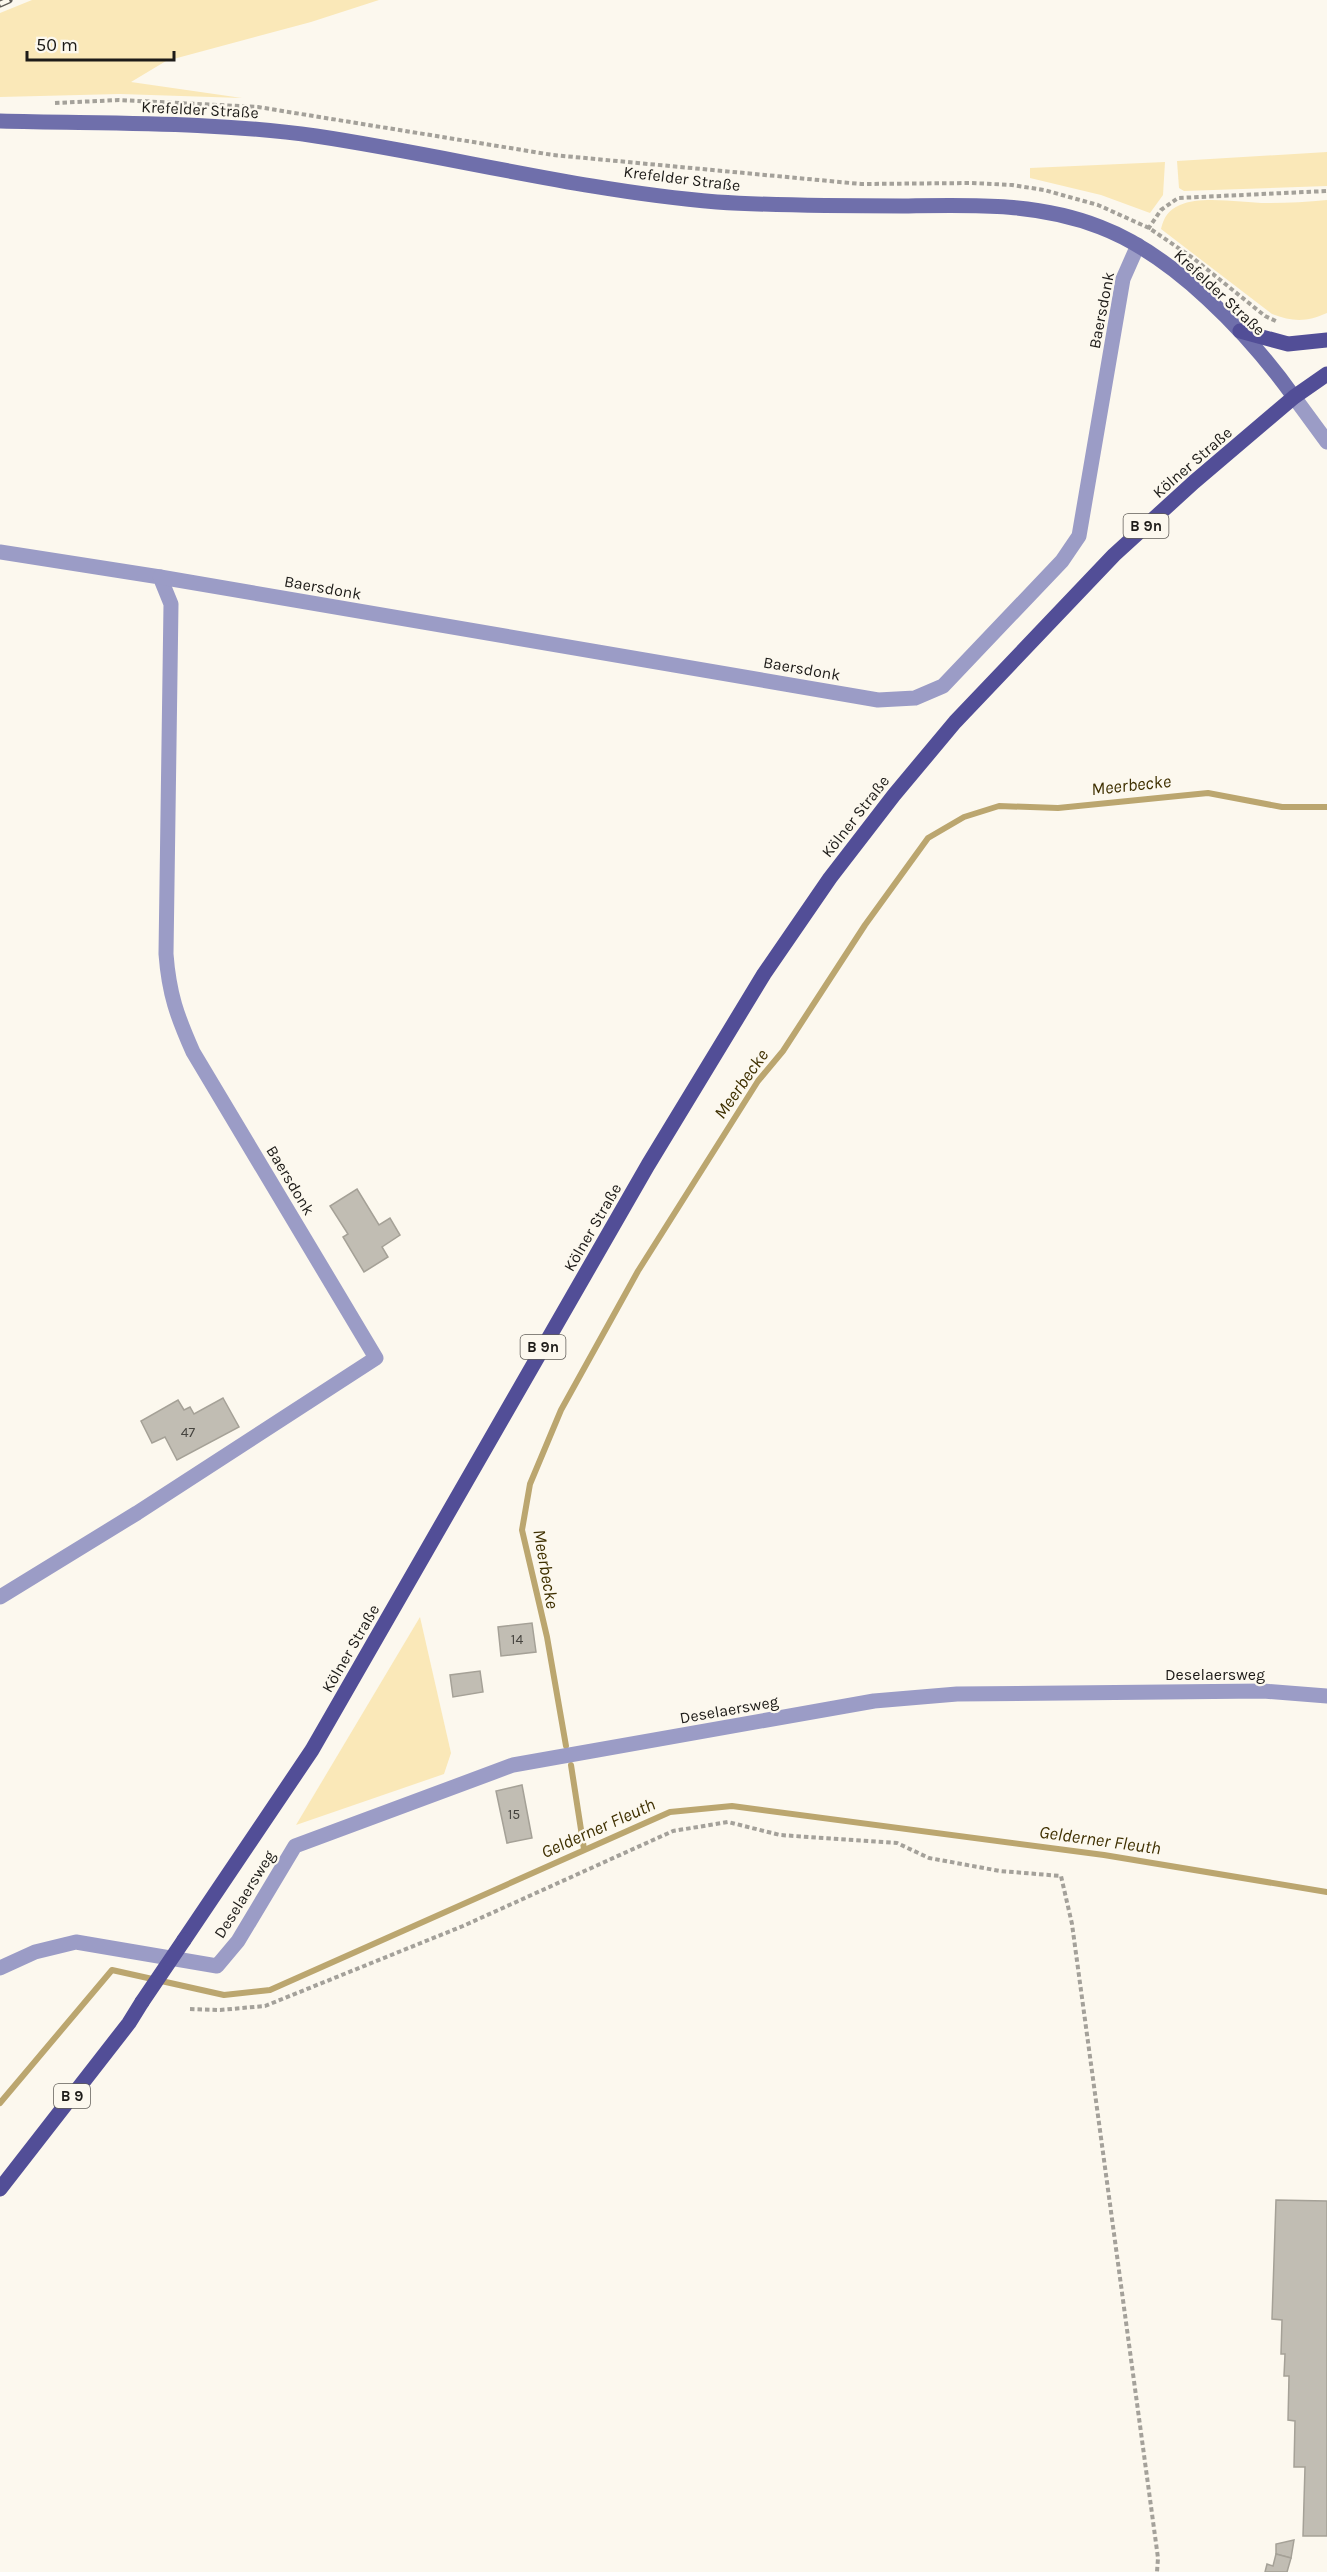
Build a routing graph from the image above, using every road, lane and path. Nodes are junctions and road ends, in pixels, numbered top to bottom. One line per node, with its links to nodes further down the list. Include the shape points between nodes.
1 (50, 103): 4 (path, via 119,100 258,107 553,155 861,184 1012,185 1073,197 1121,213)
2 (1, 125): 5 (main road, Krefelder Straße, via 198,125 259,129 573,182 713,201 788,206 1016,207 1077,219)
3 (1327, 191): 4 (path, via 1178,198 1161,210)
4 (1149, 228): 6 (path, via 1265,316)
5 (1138, 245): 7 (main road, Krefelder Straße, via 1172,268); 13 (street, Baersdonk, via 1123,279 1079,536 1062,561 943,686 915,698 878,700)
6 (1282, 324)
7 (1240, 331): 8 (main road, via 1288,344); 10 (main road, Krefelder Straße)
8 (1327, 340)
9 (1327, 374): 10 (main road, Kölner Straße)
10 (1294, 397): 11 (street); 16 (main road, Kölner Straße / B 9n, via 1114,555 1016,656 917,766 830,878 764,974 648,1165 312,1750)
11 (1327, 442)
12 (0, 552): 13 (street, Baersdonk)
13 (160, 577): 14 (street, Baersdonk, via 171,604 165,954 169,988 193,1052 376,1358)
14 (0, 1597)
15 (1327, 1696): 17 (street, Deselaersweg, via 1263,1691 957,1694 874,1701 513,1765 296,1846 238,1941 217,1966 76,1942 35,1952)
16 (184, 1940): 19 (main road, Kölner Straße / B 9, bridge, via 129,2023)
17 (0, 1968)
18 (190, 2009): 20 (path, via 265,2006 464,1926 673,1831 728,1822 780,1835 897,1843 929,1858 1000,1871 1061,1876 1072,1924)
19 (0, 2189)
20 (1157, 2572)

